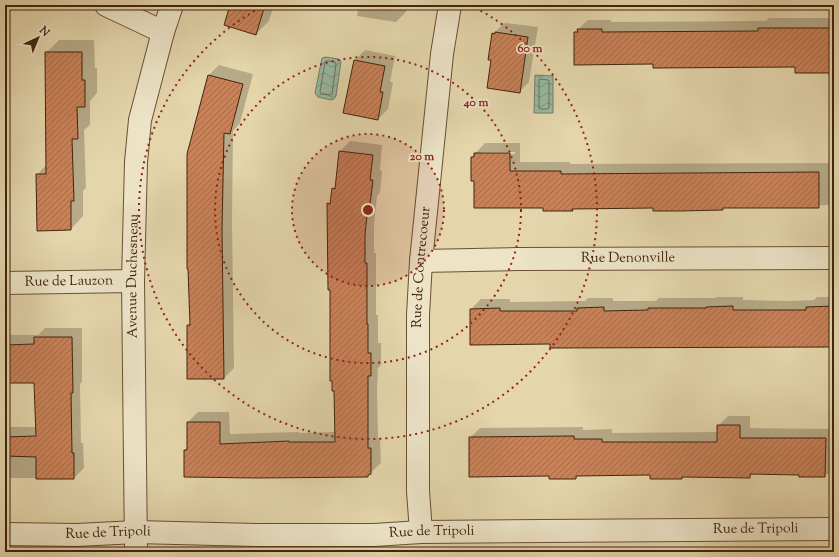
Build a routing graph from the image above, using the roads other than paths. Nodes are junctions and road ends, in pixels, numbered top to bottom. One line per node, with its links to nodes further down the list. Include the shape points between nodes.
1 (106, 5): 4 (street)
2 (172, 5): 4 (street, Avenue Duchesneau)
3 (450, 5): 6 (street, Rue de Contrecoeur, via 442,54)
4 (162, 32): 7 (street, Avenue Duchesneau, via 140,120 136,162)
5 (834, 258): 6 (street, Rue Denonville, via 517,258)
6 (421, 262): 10 (street, Rue de Contrecoeur, via 418,315 418,491)
7 (133, 281): 8 (street, Rue de Lauzon); 12 (street, Avenue Duchesneau)
8 (5, 283)
9 (834, 529): 10 (street, Rue de Tripoli)
10 (421, 532): 12 (street, Rue de Tripoli, via 374,535 258,535)
11 (5, 534): 12 (street, Rue de Tripoli, via 77,534)
12 (136, 542)

